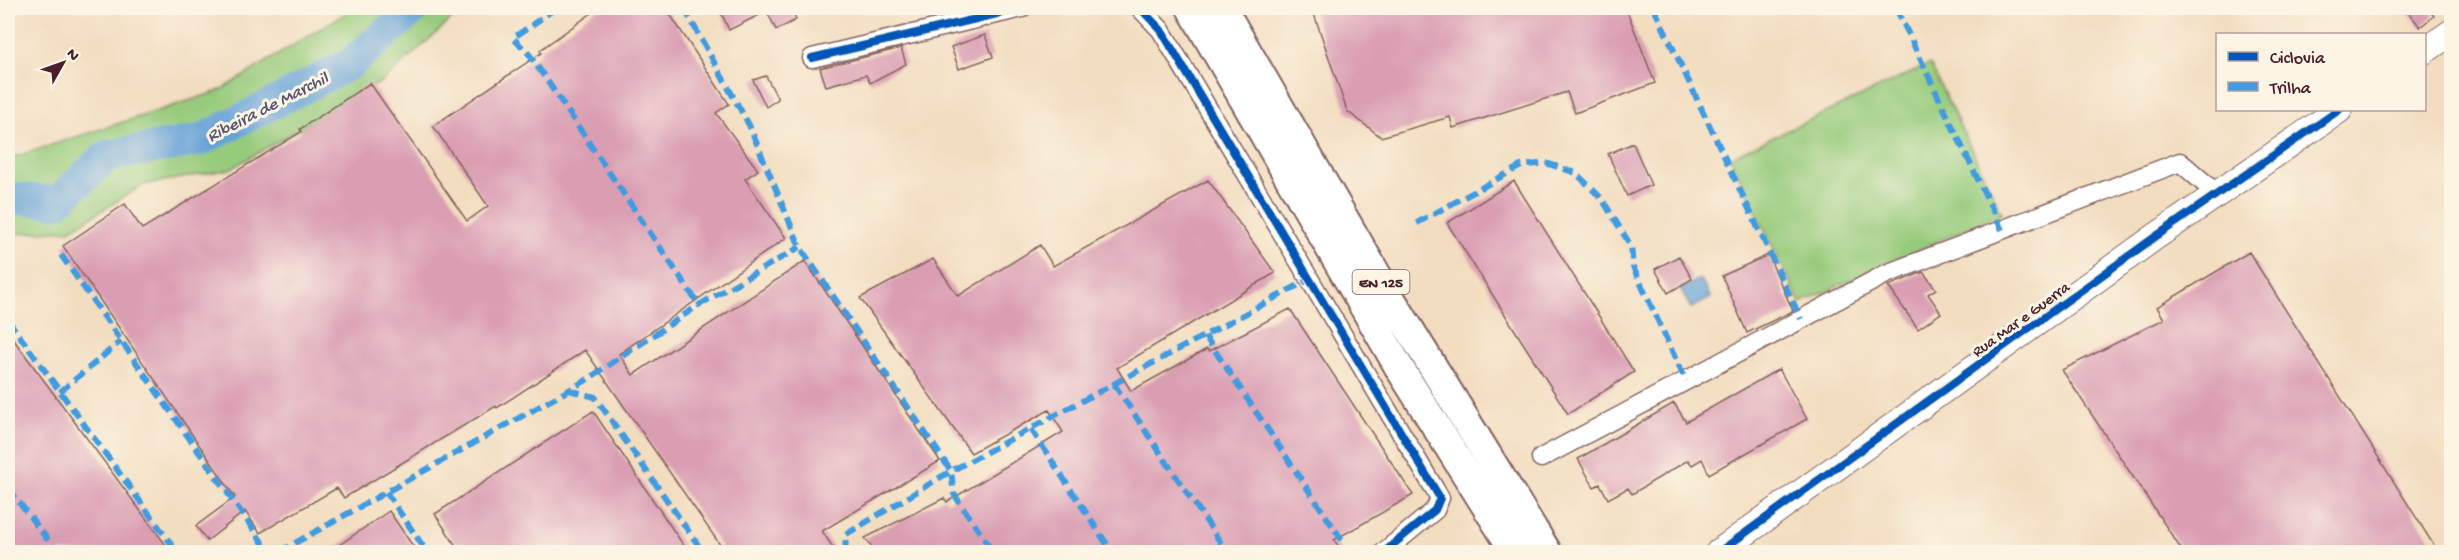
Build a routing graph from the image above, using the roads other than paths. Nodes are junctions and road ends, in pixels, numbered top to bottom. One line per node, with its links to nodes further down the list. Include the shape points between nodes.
1 (1022, 8): 7 (street)
2 (1140, 8): 11 (street, via 1161,30 1440,498 1435,510)
3 (1191, 8): 12 (main road, EN 125, via 1400,369)
4 (1222, 8): 13 (main road, EN 125, via 1386,291)
5 (2451, 32): 6 (street)
6 (2426, 50)
7 (813, 58)
8 (2338, 111): 9 (street, Rua Mar e Guerra)
9 (2217, 194): 10 (street, via 2180,162 1886,274); 14 (street, Rua Mar e Guerra)
10 (1541, 458)
11 (1384, 552)
12 (1515, 552)
13 (1547, 552)
14 (1719, 552)

